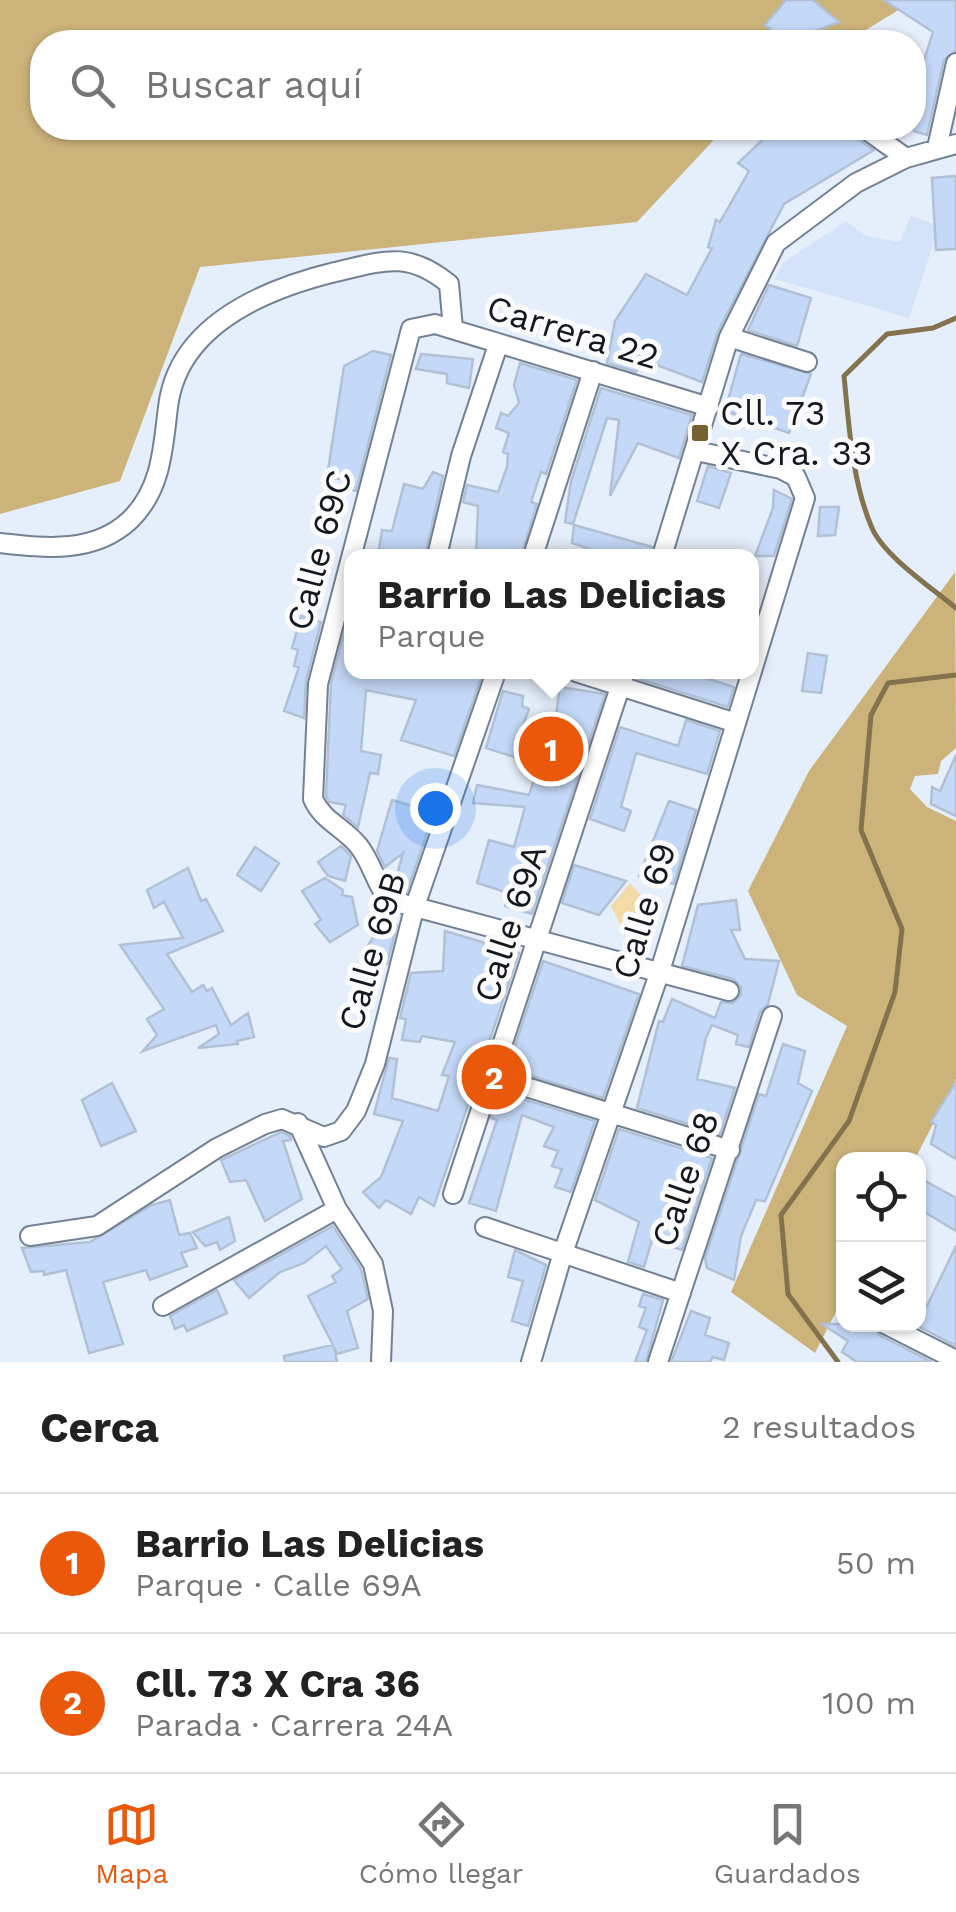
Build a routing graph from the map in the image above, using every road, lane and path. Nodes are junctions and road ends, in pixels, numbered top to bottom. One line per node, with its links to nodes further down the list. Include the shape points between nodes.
1 (956, 63): 4 (street)
2 (881, 140): 5 (street)
3 (956, 144): 4 (street)
4 (937, 148): 5 (street)
5 (906, 158): 8 (street, via 856,183 776,243)
6 (418, 326): 7 (street, Carrera 22); 15 (street, Calle 69C, via 411,329)
7 (453, 329): 9 (street, Carrera 22); 14 (street, via 449,284 429,268 396,258 284,285 216,322 182,364 154,484 130,520 93,543 53,549)
8 (729, 337): 10 (street); 12 (street)
9 (498, 346): 11 (street, Carrera 22); 16 (street)
10 (807, 362)
11 (593, 371): 12 (street, Carrera 22); 17 (street)
12 (709, 407): 13 (street)
13 (696, 451): 18 (street); 20 (street, Calle 69, via 781,469 796,477 805,498)
14 (0, 543)
15 (359, 549)
16 (439, 549)
17 (536, 549)
18 (664, 549)
19 (344, 610): 26 (street, Calle 69C, via 318,684 314,799 320,814 366,856 389,900)
20 (759, 649)
21 (494, 679): 26 (street, Calle 69B)
22 (623, 679): 27 (street, Calle 69A)
23 (625, 679): 25 (street)
24 (750, 679): 25 (street, Calle 69)
25 (736, 724): 28 (street, Calle 69)
26 (414, 910): 27 (street); 33 (street, Calle 69B, via 375,1064 356,1112 341,1131 324,1137)
27 (539, 938): 28 (street); 31 (street, Calle 69A)
28 (660, 971): 29 (street); 32 (street, Calle 69)
29 (729, 991)
30 (772, 1016): 34 (street, Calle 68)
31 (494, 1077): 32 (street); 35 (street, Calle 69A)
32 (614, 1113): 34 (street); 39 (street, Calle 69)
33 (298, 1123): 36 (street); 38 (street, via 265,1124 218,1148 97,1226)
34 (730, 1150): 40 (street, Calle 68)
35 (453, 1194)
36 (337, 1210): 41 (street); 44 (street, via 372,1264 383,1311)
37 (485, 1227): 39 (street)
38 (30, 1236)
39 (562, 1256): 40 (street); 45 (street, Calle 69)
40 (681, 1293): 46 (street, Calle 68)
41 (163, 1306)
42 (901, 1332): 43 (street)
43 (956, 1360)
44 (382, 1362)
45 (531, 1362)
46 (658, 1362)

